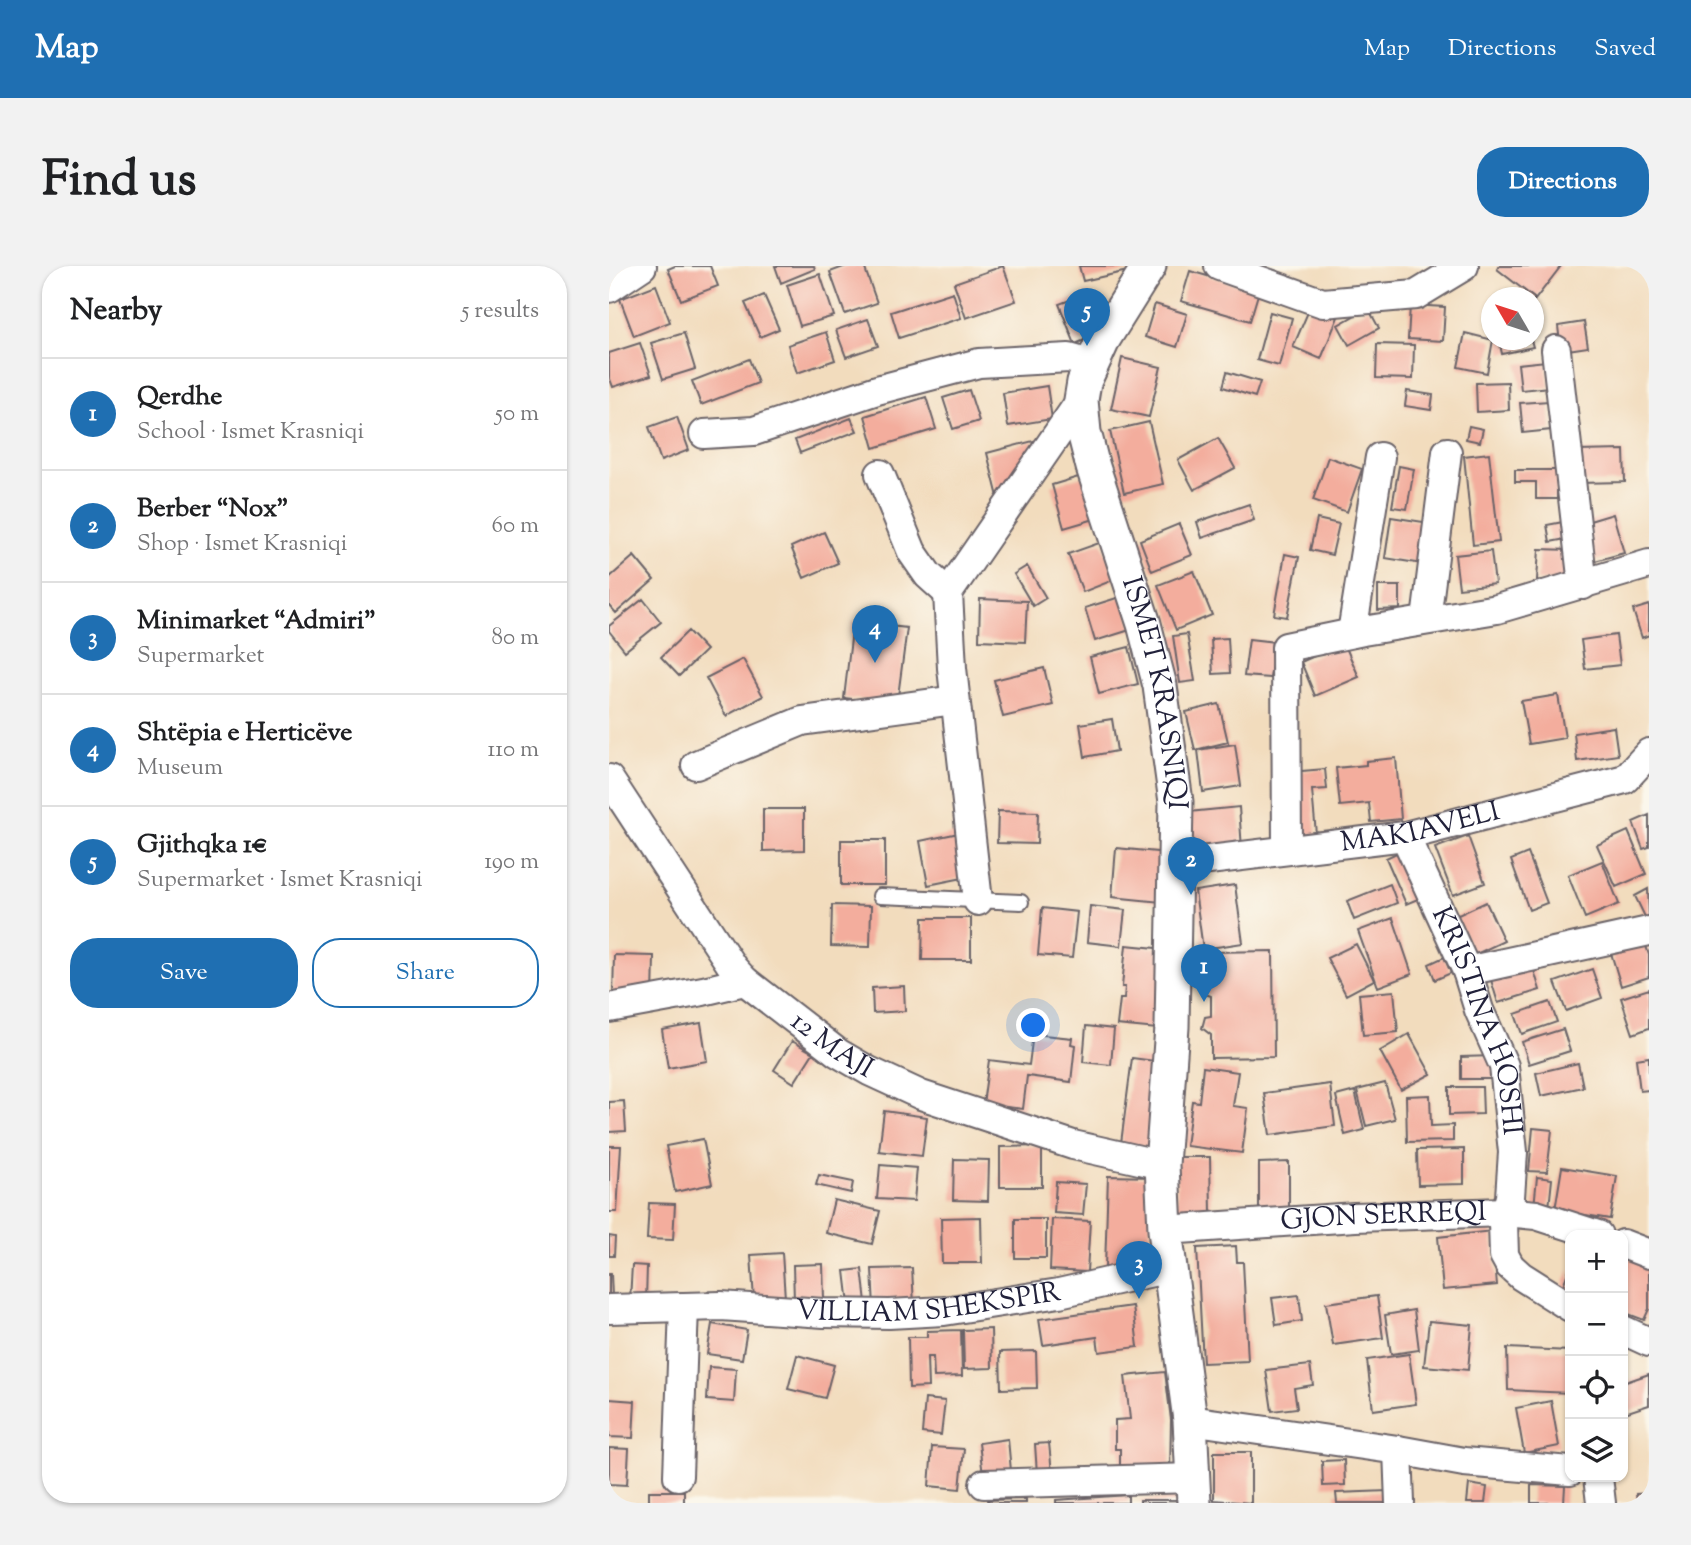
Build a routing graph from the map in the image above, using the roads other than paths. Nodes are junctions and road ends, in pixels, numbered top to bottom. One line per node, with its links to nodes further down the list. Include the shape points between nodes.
1 (642, 266): 5 (street)
2 (1149, 266): 7 (street, ISMET KRASNIQI)
3 (1219, 266): 4 (street, via 1323,303 1416,295)
4 (1464, 266)
5 (609, 288)
6 (1556, 350): 14 (street)
7 (1091, 364): 8 (street, ISMET KRASNIQI); 9 (street, via 1069,358 979,363 877,390 754,431)
8 (1081, 400): 15 (street); 24 (street, ISMET KRASNIQI, via 1093,467 1160,686 1176,802)
9 (704, 434)
10 (1447, 452): 16 (street)
11 (1380, 457): 17 (street)
12 (880, 474): 15 (street, via 912,552 928,575)
13 (1649, 564): 14 (street)
14 (1583, 585): 16 (street, via 1497,609)
15 (949, 593): 18 (street)
16 (1426, 620): 17 (street)
17 (1352, 633): 23 (street, via 1286,647)
18 (955, 700): 20 (street, via 803,721); 26 (street)
19 (1649, 753): 22 (street, MAKIAVELI, via 1625,779)
20 (696, 765)
21 (609, 779): 30 (street, 12 MAJI)
22 (1405, 836): 23 (street, MAKIAVELI); 29 (street, KRISTINA HOSHI)
23 (1287, 849): 24 (street, MAKIAVELI)
24 (1176, 864): 32 (street, ISMET KRASNIQI, via 1172,1027)
25 (880, 896): 26 (lane)
26 (978, 901): 27 (lane)
27 (1021, 902)
28 (1649, 931): 29 (street)
29 (1467, 971): 33 (street, KRISTINA HOSHI, via 1504,1066 1513,1152)
30 (745, 981): 31 (street); 32 (street, 12 MAJI, via 838,1053 921,1095 1073,1145)
31 (609, 1008)
32 (1162, 1165): 34 (street, ISMET KRASNIQI)
33 (1505, 1212): 34 (street, GJON SERREQI); 35 (street, GJON SERREQI, via 1536,1215); 39 (street, KRISTINA HOSHI, via 1502,1241 1510,1266)
34 (1165, 1230): 38 (street, ISMET KRASNIQI)
35 (1582, 1230)
36 (1628, 1246): 37 (street)
37 (1649, 1254)
38 (1170, 1268): 40 (street, VILLIAM SHEKSPIR, via 1059,1293 944,1311 889,1314); 44 (street, ISMET KRASNIQI)
39 (1565, 1304)
40 (684, 1307): 41 (street, VILLIAM SHEKSPIR); 47 (street)
41 (609, 1309)
42 (1628, 1332): 43 (street)
43 (1649, 1342)
44 (1190, 1420): 45 (street); 50 (street, ISMET KRASNIQI)
45 (1398, 1450): 46 (street, via 1464,1462); 51 (street)
46 (1565, 1471)
47 (678, 1476)
48 (1599, 1482): 52 (street)
49 (984, 1484): 50 (street, ISMET KRASNIQI)
50 (1194, 1491)
51 (1401, 1503)
52 (1601, 1503)

